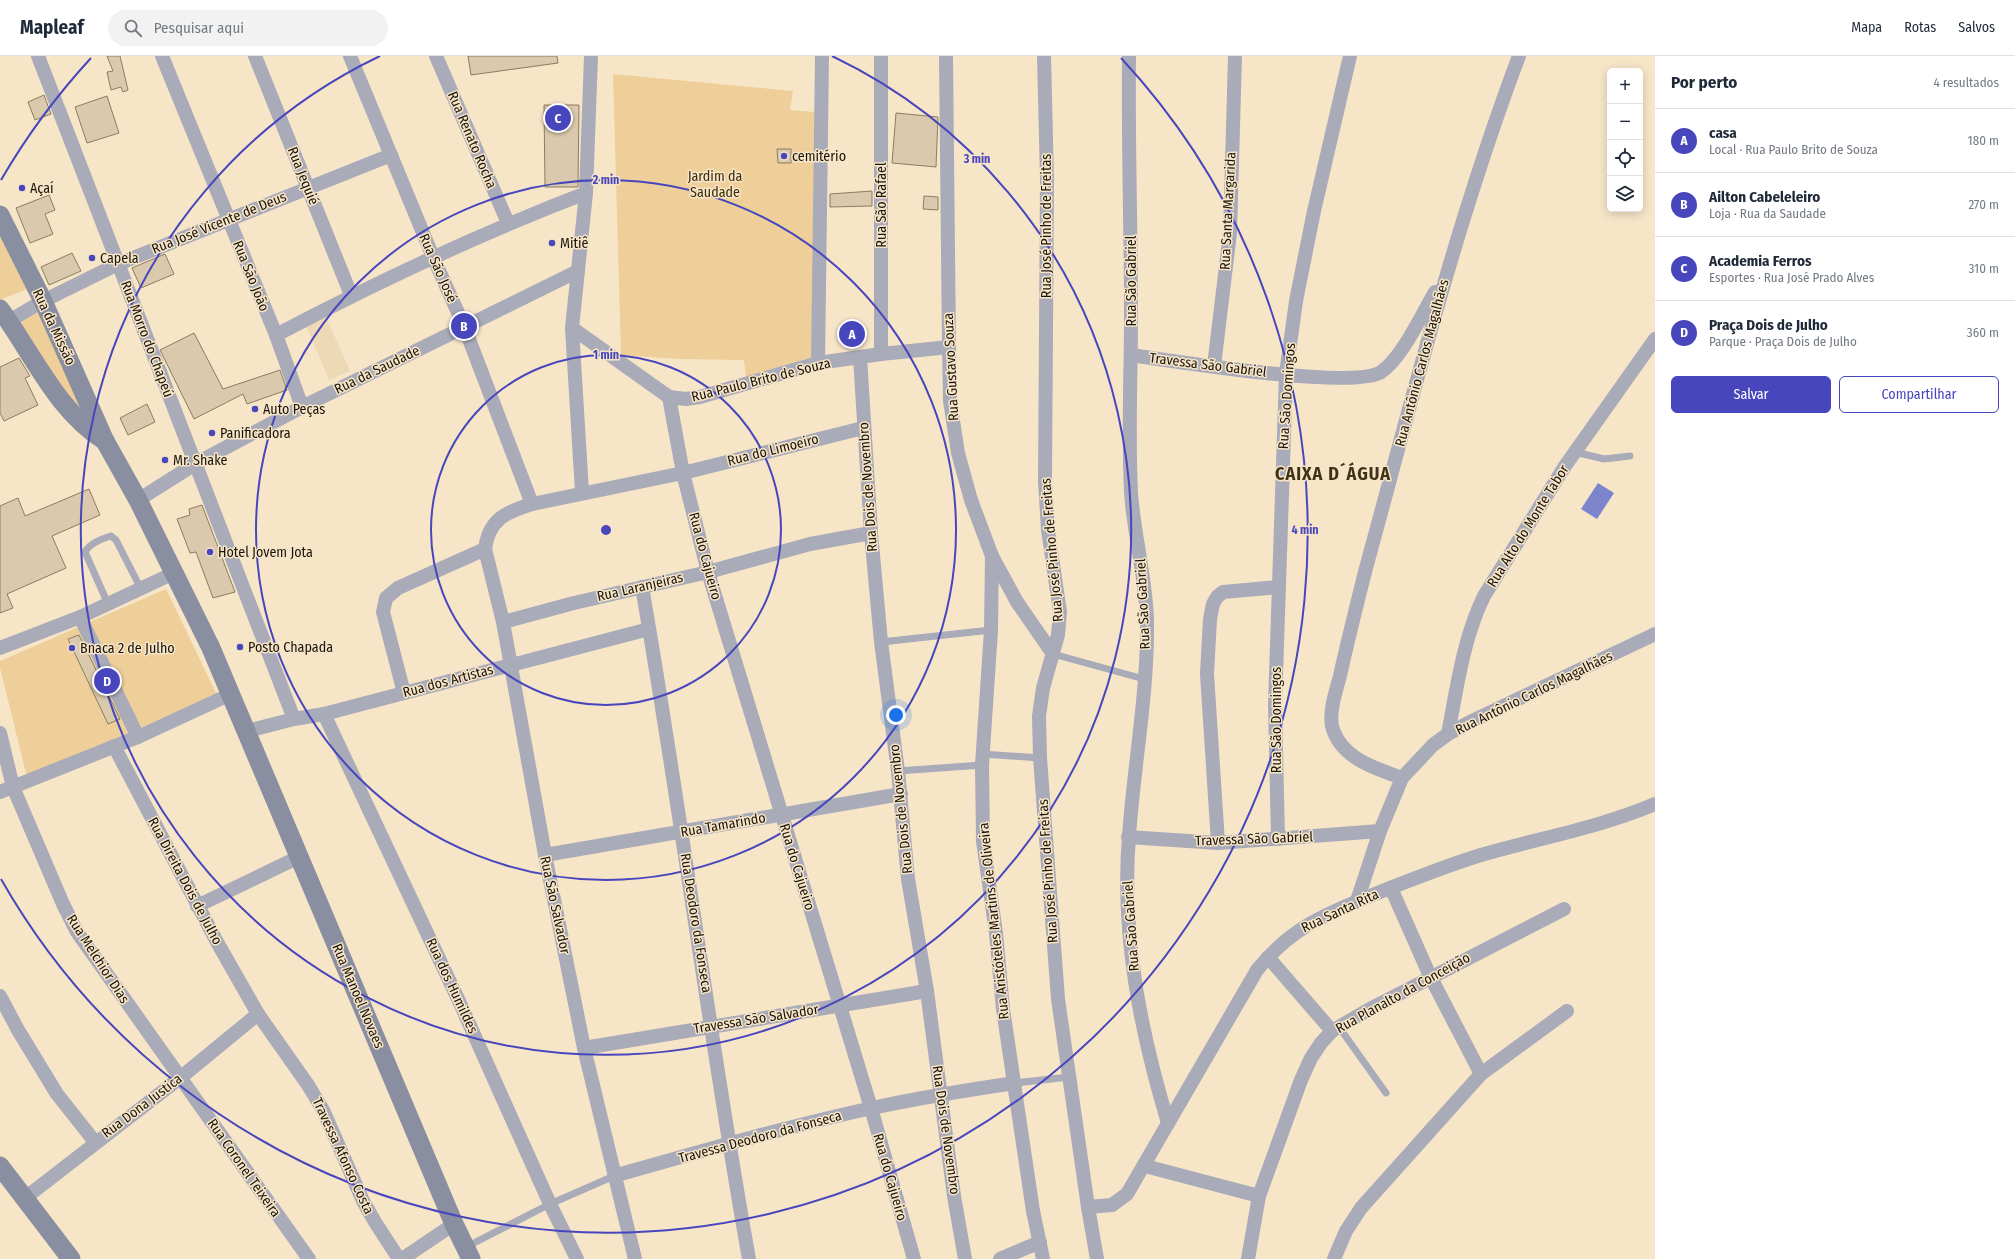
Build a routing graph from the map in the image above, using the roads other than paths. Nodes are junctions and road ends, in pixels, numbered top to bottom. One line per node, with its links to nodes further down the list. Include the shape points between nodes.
1 (38, 56): 22 (street, Rua Morro do Chapeú)
2 (162, 56): 19 (street, Rua São João)
3 (255, 56): 16 (street, Rua Jequié)
4 (350, 56): 15 (street, Rua São José)
5 (436, 56): 20 (street, Rua Renato Rocha)
6 (591, 56): 17 (street)
7 (822, 56): 36 (street)
8 (881, 56): 33 (street, Rua São Rafael)
9 (946, 56): 32 (street, Rua Gustavo Souza)
10 (1044, 56): 66 (street, Rua José Pinho de Freitas, via 1047,179 1045,481 1048,530 1060,612 1058,636)
11 (1129, 56): 34 (street, Rua São Gabriel)
12 (1234, 56): 37 (street, Rua Santa Margarida, via 1230,233)
13 (1350, 56): 38 (street, Rua São Domingos, via 1309,234)
14 (1519, 56): 24 (street, Rua Antônio Carlos Magalhães, via 1494,120)
15 (391, 155): 16 (street, Rua José Vicente de Deus); 21 (street, Rua São José)
16 (308, 187): 19 (street, Rua José Vicente de Deus); 25 (street, Rua Jequié)
17 (586, 193): 20 (street); 23 (street)
18 (0, 215): 26 (street, Rua da Missão)
19 (228, 220): 22 (street, Rua José Vicente de Deus); 30 (street, Rua São João)
20 (508, 223): 21 (street)
21 (433, 257): 25 (street); 28 (street, Rua São José)
22 (118, 264): 26 (street, Rua José Vicente de Deus); 45 (street, Rua Morro do Chapeú)
23 (578, 271): 28 (street, Rua da Saudade); 29 (street)
24 (1445, 276): 38 (street, Travessa São Gabriel, via 1399,354 1380,373 1348,378); 81 (street, Rua Antônio Carlos Magalhães, via 1356,608 1333,704 1332,725 1337,740 1354,757)
25 (351, 295): 30 (street)
26 (43, 301): 27 (street, Rua José Vicente de Deus); 42 (street, Rua da Missão)
27 (4, 315): 42 (street, Rua da Missão, via 66,408 89,431)
28 (464, 326): 40 (street, Rua da Saudade); 49 (street, Rua São José)
29 (572, 328): 39 (street); 47 (street)
30 (276, 335): 40 (street, Rua São João)
31 (1655, 339): 43 (street, Rua Alto do Monte Tabor)
32 (948, 347): 33 (street, Rua Paulo Brito de Souza); 52 (street, Rua Gustavo Souza, via 950,401 958,453 971,500)
33 (881, 354): 35 (street, Rua Paulo Brito de Souza)
34 (1131, 355): 37 (street, Travessa São Gabriel); 68 (street, Rua São Gabriel, via 1131,495 1144,581 1147,621)
35 (860, 357): 36 (street, Rua Paulo Brito de Souza); 41 (street, Rua Dois de Novembro)
36 (818, 363): 39 (street, Rua Paulo Brito de Souza, via 700,397)
37 (1214, 366): 38 (street, Travessa São Gabriel)
38 (1286, 374): 56 (street, Rua São Domingos)
39 (669, 397): 46 (street, Rua do Cajueiro)
40 (302, 407): 45 (street, Rua da Saudade)
41 (863, 428): 46 (street, Rua do Limoeiro); 50 (street, Rua Dois de Novembro)
42 (105, 441): 48 (street, Rua da Missão)
43 (1575, 452): 44 (lane, via 1604,458); 75 (street, Rua Alto do Monte Tabor, via 1497,572 1475,614 1462,662)
44 (1630, 456)
45 (195, 464): 48 (street, Rua da Saudade); 72 (street, Rua Morro do Chapeú)
46 (683, 473): 47 (street); 53 (street, Rua do Cajueiro)
47 (582, 492): 49 (street)
48 (138, 500): 54 (street, Rua da Missão)
49 (532, 504): 51 (street, via 508,511 497,520 486,537)
50 (870, 533): 53 (street, Rua Laranjeiras, via 810,544); 64 (street, Rua Dois de Novembro)
51 (485, 549): 60 (street, Rua São Salvador); 69 (street, via 398,588 386,598 383,612)
52 (992, 556): 62 (street, Rua Aristóteles Martins de Oliveira); 66 (street, Rua Gustavo Souza, via 1017,602)
53 (708, 572): 55 (street, Rua Laranjeiras); 86 (street, Rua do Cajueiro)
54 (174, 573): 57 (street); 70 (street, Rua da Missão)
55 (642, 587): 60 (street, Rua Laranjeiras, via 574,602); 61 (street, Rua Deodoro da Fonseca)
56 (1279, 587): 90 (street, Rua São Domingos, via 1275,705); 91 (street, via 1223,592 1213,604 1207,674)
57 (141, 589): 58 (street); 58 (lane, via 116,540 111,536 102,539 89,546 85,552)
58 (108, 604): 59 (street)
59 (80, 617): 65 (street); 76 (street)
60 (503, 622): 67 (street, Rua São Salvador)
61 (649, 629): 67 (street, Rua dos Artistas); 88 (street, Rua Deodoro da Fonseca)
62 (991, 630): 64 (lane); 79 (street, Rua Aristóteles Martins de Oliveira)
63 (1655, 634): 75 (street, Rua Antônio Carlos Magalhães)
64 (881, 642): 80 (street, Rua Dois de Novembro)
65 (0, 648)
66 (1052, 654): 68 (lane); 78 (street, Rua José Pinho de Freitas, via 1039,716)
67 (511, 664): 69 (street, Rua dos Artistas); 92 (street, Rua São Salvador)
68 (1144, 679): 89 (street, Rua São Gabriel)
69 (404, 693): 71 (street, Rua dos Artistas)
70 (231, 694): 73 (street, Rua Manoel Novaes); 76 (street)
71 (324, 714): 72 (street, Rua dos Artistas); 123 (street, Rua dos Humildes, via 459,1001)
72 (294, 719): 73 (street, Rua dos Artistas)
73 (247, 731): 93 (street, Rua Manoel Novaes)
74 (0, 733): 82 (street, Rua Melchior Dias)
75 (1448, 734): 81 (street, Rua Antônio Carlos Magalhães, via 1418,759)
76 (138, 737): 77 (street)
77 (114, 746): 82 (street); 96 (street, Rua Direita Dois de Julho)
78 (1040, 758): 79 (lane); 109 (street, Rua José Pinho de Freitas, via 1058,1000)
79 (982, 760): 80 (lane); 111 (street, Rua Aristóteles Martins de Oliveira, via 983,841 1003,1009)
80 (898, 771): 84 (street, Rua Dois de Novembro)
81 (1402, 778): 87 (street, Rua Antônio Carlos Magalhães)
82 (13, 787): 83 (street); 110 (street, Rua Melchior Dias, via 77,932)
83 (0, 792)
84 (901, 794): 86 (street, Rua Tamarindo); 100 (street, Rua Dois de Novembro, via 908,879)
85 (1655, 804): 94 (street, Rua Santa Rita, via 1608,822 1480,855 1423,874)
86 (782, 814): 88 (street, Rua Tamarindo); 102 (street, Rua do Cajueiro)
87 (1380, 831): 90 (street, Travessa São Gabriel); 95 (street, Rua Antônio Carlos Magalhães)
88 (681, 832): 92 (street, Rua Tamarindo); 105 (street, Rua Deodoro da Fonseca)
89 (1128, 837): 91 (street, Travessa São Gabriel); 115 (street, Rua São Gabriel, via 1127,891 1131,954 1154,1075)
90 (1278, 839): 91 (street, Travessa São Gabriel)
91 (1218, 843)
92 (545, 855): 107 (street, Rua São Salvador)
93 (299, 857): 96 (street); 125 (street, Rua Manoel Novaes)
94 (1391, 888): 95 (street, Rua Santa Rita); 99 (street)
95 (1357, 902): 98 (street, Rua Santa Rita, via 1305,926 1285,940)
96 (198, 906): 104 (street, Rua Direita Dois de Julho)
97 (1564, 909): 99 (street, Rua Planalto da Conceição)
98 (1268, 957): 106 (street); 115 (street, Rua Santa Rita, via 1254,975)
99 (1430, 976): 106 (street, Rua Planalto da Conceição); 108 (street)
100 (927, 991): 102 (street, Travessa São Salvador); 113 (street, Rua Dois de Novembro)
101 (0, 996): 116 (street, via 57,1094)
102 (839, 1006): 105 (street, Travessa São Salvador); 114 (street, Rua do Cajueiro)
103 (1567, 1011): 108 (street)
104 (258, 1014): 110 (street, Rua Dona Justica); 130 (street, Travessa Afonso Costa, via 323,1110 363,1201)
105 (712, 1026): 107 (street, Travessa São Salvador); 117 (street, Rua Deodoro da Fonseca)
106 (1336, 1029): 112 (lane); 121 (street, Rua Planalto da Conceição, via 1311,1058)
107 (584, 1048): 120 (street, Rua São Salvador)
108 (1481, 1074): 141 (street, via 1361,1208 1346,1231)
109 (1069, 1077): 111 (lane, Travessa Deodoro da Fonseca); 124 (street, Rua José Pinho de Freitas)
110 (180, 1078): 116 (street, Rua Dona Justica); 129 (street, Rua Coronel Teixeira)
111 (1015, 1083): 113 (street, Travessa Deodoro da Fonseca); 126 (street, Rua Aristóteles Martins de Oliveira)
112 (1386, 1093)
113 (941, 1094): 114 (street, Travessa Deodoro da Fonseca); 136 (street, Rua Dois de Novembro)
114 (870, 1108): 117 (street, Travessa Deodoro da Fonseca); 135 (street, Rua do Cajueiro)
115 (1168, 1123): 119 (street, Rua Santa Rita)
116 (95, 1142): 122 (street, Rua Dona Justica)
117 (728, 1144): 120 (street, Travessa Deodoro da Fonseca); 134 (street, Rua Deodoro da Fonseca)
118 (0, 1166): 122 (street)
119 (1145, 1166): 121 (street); 124 (street, Rua Santa Rita, via 1127,1194 1118,1202)
120 (614, 1176): 123 (lane, Travessa Deodoro da Fonseca); 133 (street, Rua São Salvador)
121 (1259, 1196): 140 (street, Rua Planalto da Conceição)
122 (25, 1198): 128 (street)
123 (550, 1204): 127 (lane, Travessa Deodoro da Fonseca); 132 (street, Rua dos Humildes)
124 (1088, 1207): 139 (street, Rua José Pinho de Freitas)
125 (454, 1224): 127 (street, Rua Manoel Novaes); 131 (street)
126 (1040, 1242): 137 (street); 138 (street, Rua Aristóteles Martins de Oliveira)
127 (468, 1253)
128 (71, 1259)
129 (308, 1259)
130 (399, 1259)
131 (402, 1259)
132 (577, 1259)
133 (635, 1259)
134 (749, 1259)
135 (914, 1259)
136 (965, 1259)
137 (1000, 1259)
138 (1043, 1259)
139 (1097, 1259)
140 (1248, 1259)
141 (1334, 1259)

